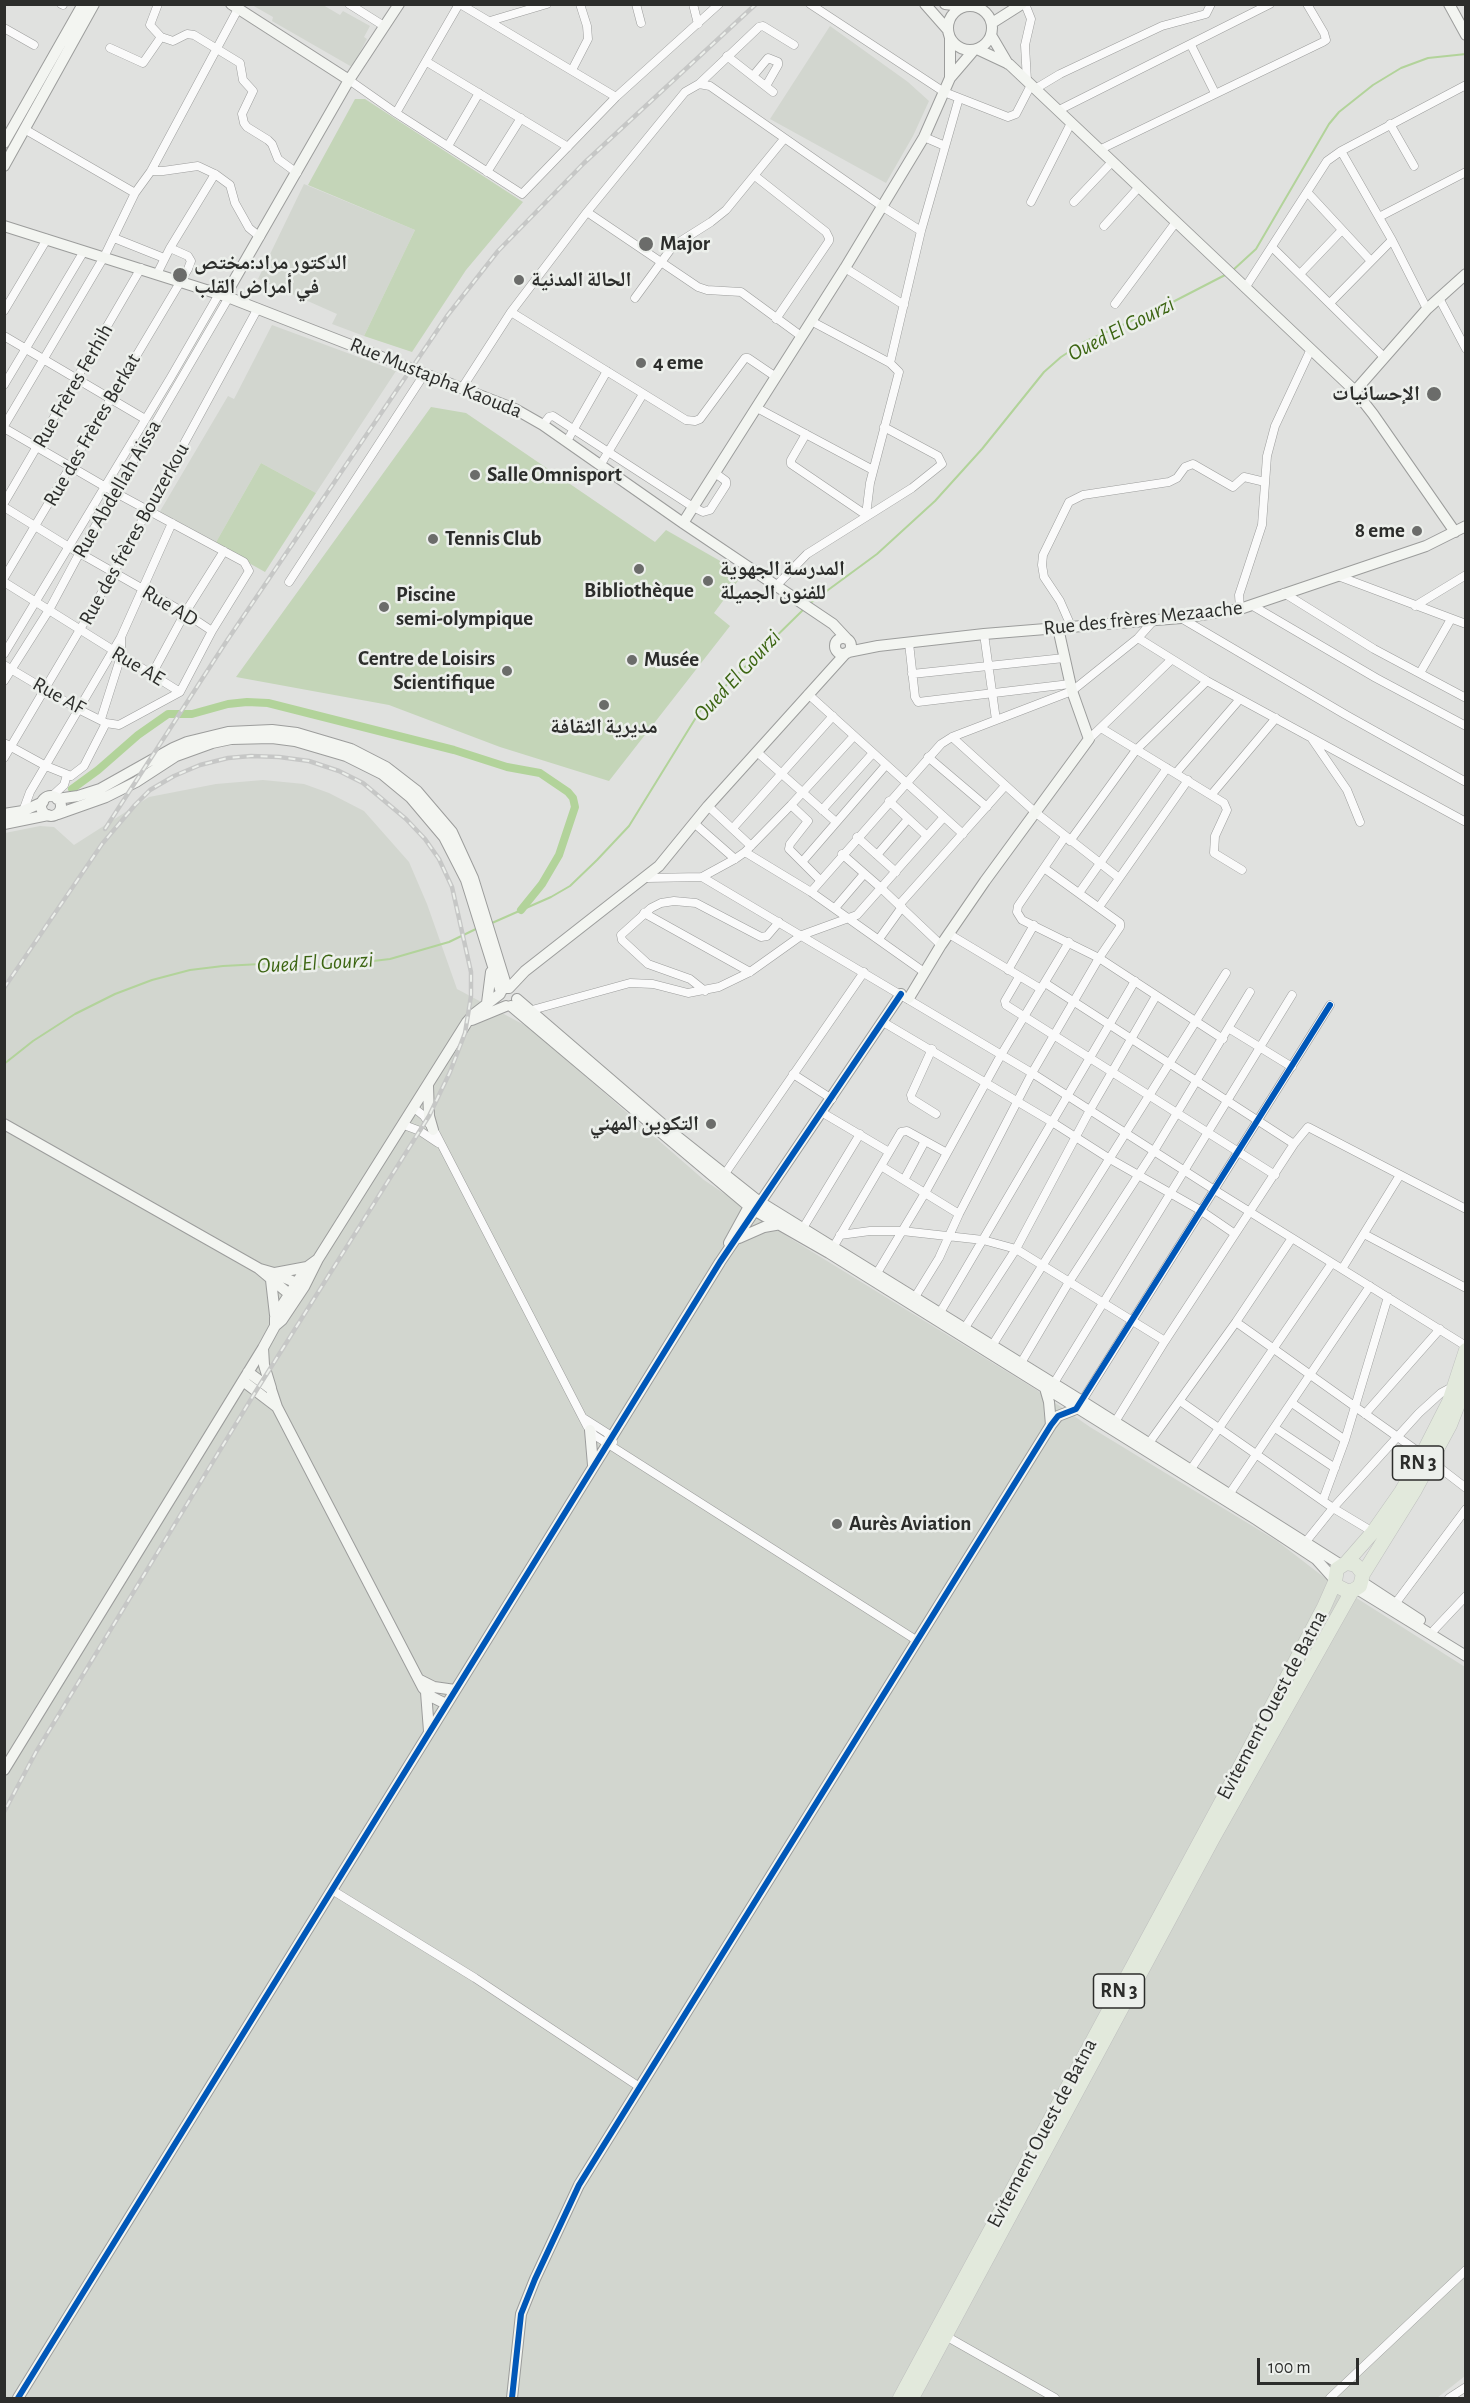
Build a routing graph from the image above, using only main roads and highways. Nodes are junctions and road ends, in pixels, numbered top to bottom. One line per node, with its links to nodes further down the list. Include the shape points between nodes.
1 (83, 4): 18 (main road)
2 (94, 4): 19 (main road)
3 (399, 4): 17 (main road)
4 (925, 4): 13 (main road)
5 (945, 4): 9 (main road)
6 (1024, 4): 11 (main road)
7 (1449, 4): 12 (main road)
8 (982, 5): 9 (main road); 11 (main road)
9 (962, 6): 13 (main road, via 949,20)
10 (234, 7): 17 (main road)
11 (992, 29): 14 (main road, via 988,41); 15 (main road)
12 (1465, 32)
13 (948, 34): 14 (main road, via 957,47); 16 (main road)
14 (976, 49): 15 (main road); 16 (main road)
15 (1009, 64): 23 (main road)
16 (950, 78): 24 (main road, via 924,137 882,207)
17 (349, 80): 22 (main road)
18 (4, 143)
19 (4, 166)
20 (6, 228): 22 (main road, Rue Mustapha Kaouda)
21 (1466, 274): 23 (main road, via 1427,309)
22 (224, 296): 24 (main road, Rue Mustapha Kaouda, via 515,409)
23 (1355, 391): 26 (main road)
24 (682, 523): 27 (main road, Rue Mustapha Kaouda)
25 (1466, 526): 26 (main road, Rue des frères Mezaache)
26 (1455, 532): 28 (main road, Rue des frères Mezaache, via 1426,546 1253,606 1181,618)
27 (824, 617): 29 (main road); 30 (main road, Rue Mustapha Kaouda, via 837,627)
28 (1058, 628): 30 (main road, Rue des frères Mezaache); 46 (main road, via 1071,687 1089,739)
29 (835, 645): 30 (main road, via 841,638); 31 (main road)
30 (848, 646): 31 (main road)
31 (826, 675): 38 (main road, via 647,878)
32 (50, 799): 33 (main road, via 23,811); 34 (main road, via 43,811); 34 (main road, via 61,806); 36 (main road, via 100,789 173,748 208,736 272,730 320,738 369,757 417,791 452,832)
33 (4, 814)
34 (53, 814): 35 (main road); 36 (main road, via 106,797 176,756 202,746 249,737 295,741 365,765 411,798 444,837)
35 (4, 824)
36 (478, 904): 37 (main road)
37 (494, 960): 38 (main road, via 518,972); 39 (main road); 40 (main road)
38 (530, 969): 39 (main road)
39 (508, 996): 40 (main road); 41 (main road); 45 (main road); 45 (main road, via 532,1010)
40 (488, 1003): 41 (main road)
41 (469, 1021): 42 (main road)
42 (429, 1084): 44 (main road, via 429,1116); 50 (main road)
43 (4, 1124): 53 (main road)
44 (434, 1130)
45 (722, 1179): 46 (main road)
46 (755, 1205): 47 (main road); 48 (main road); 49 (main road); 51 (main road, via 735,1229)
47 (781, 1224): 48 (main road); 49 (main road)
48 (801, 1231): 54 (main road)
49 (736, 1240): 51 (main road)
50 (318, 1259): 52 (main road); 55 (main road)
51 (720, 1262): 73 (main road, via 611,1443)
52 (307, 1267): 53 (main road); 55 (main road)
53 (273, 1276): 55 (main road); 56 (main road); 58 (main road)
54 (875, 1276): 57 (main road); 57 (main road, via 915,1297)
55 (300, 1285): 56 (main road)
56 (292, 1297): 58 (main road)
57 (938, 1316): 61 (main road); 61 (main road, via 964,1329)
58 (275, 1322): 59 (main road)
59 (263, 1347): 62 (main road); 65 (main road)
60 (1466, 1348): 63 (highway, Evitement Ouest de Batna / RN 3)
61 (990, 1350): 64 (main road); 64 (main road, via 1021,1363)
62 (245, 1376): 65 (main road); 68 (main road); 86 (main road)
63 (1460, 1384): 72 (highway, Evitement Ouest de Batna / RN 3, via 1450,1425)
64 (1049, 1386): 66 (main road); 67 (main road); 70 (main road)
65 (271, 1389): 68 (main road)
66 (1058, 1396): 67 (main road); 69 (main road)
67 (1079, 1405): 69 (main road); 74 (main road); 74 (main road, via 1149,1443)
68 (277, 1407): 81 (main road)
69 (1058, 1416): 70 (main road)
70 (1051, 1425): 90 (main road, via 579,2185 521,2314)
71 (590, 1430): 73 (main road)
72 (1427, 1458): 76 (highway, Evitement Ouest de Batna / RN 3, via 1373,1532); 78 (highway, Evitement Ouest de Batna / RN 3, via 1415,1491)
73 (593, 1465): 82 (main road)
74 (1188, 1473): 75 (main road)
75 (1304, 1545): 76 (main road); 77 (main road)
76 (1344, 1564): 77 (highway, via 1335,1573); 78 (highway, via 1356,1565)
77 (1335, 1580): 78 (highway, via 1342,1590); 87 (highway, Evitement Ouest de Batna / RN 3)
78 (1358, 1584): 79 (main road); 80 (main road); 87 (highway, Evitement Ouest de Batna / RN 3)
79 (1466, 1649)
80 (1466, 1656)
81 (420, 1680): 82 (main road); 83 (main road)
82 (455, 1690): 84 (main road)
83 (426, 1692): 84 (main road); 85 (main road)
84 (446, 1704): 85 (main road)
85 (429, 1732): 89 (main road)
86 (4, 1770)
87 (1207, 1838): 88 (highway, Evitement Ouest de Batna / RN 3)
88 (940, 2332): 91 (highway, Evitement Ouest de Batna / RN 3); 92 (highway, Evitement Ouest de Batna / RN 3)
89 (18, 2398)
90 (512, 2398)
91 (900, 2398)
92 (912, 2398)

